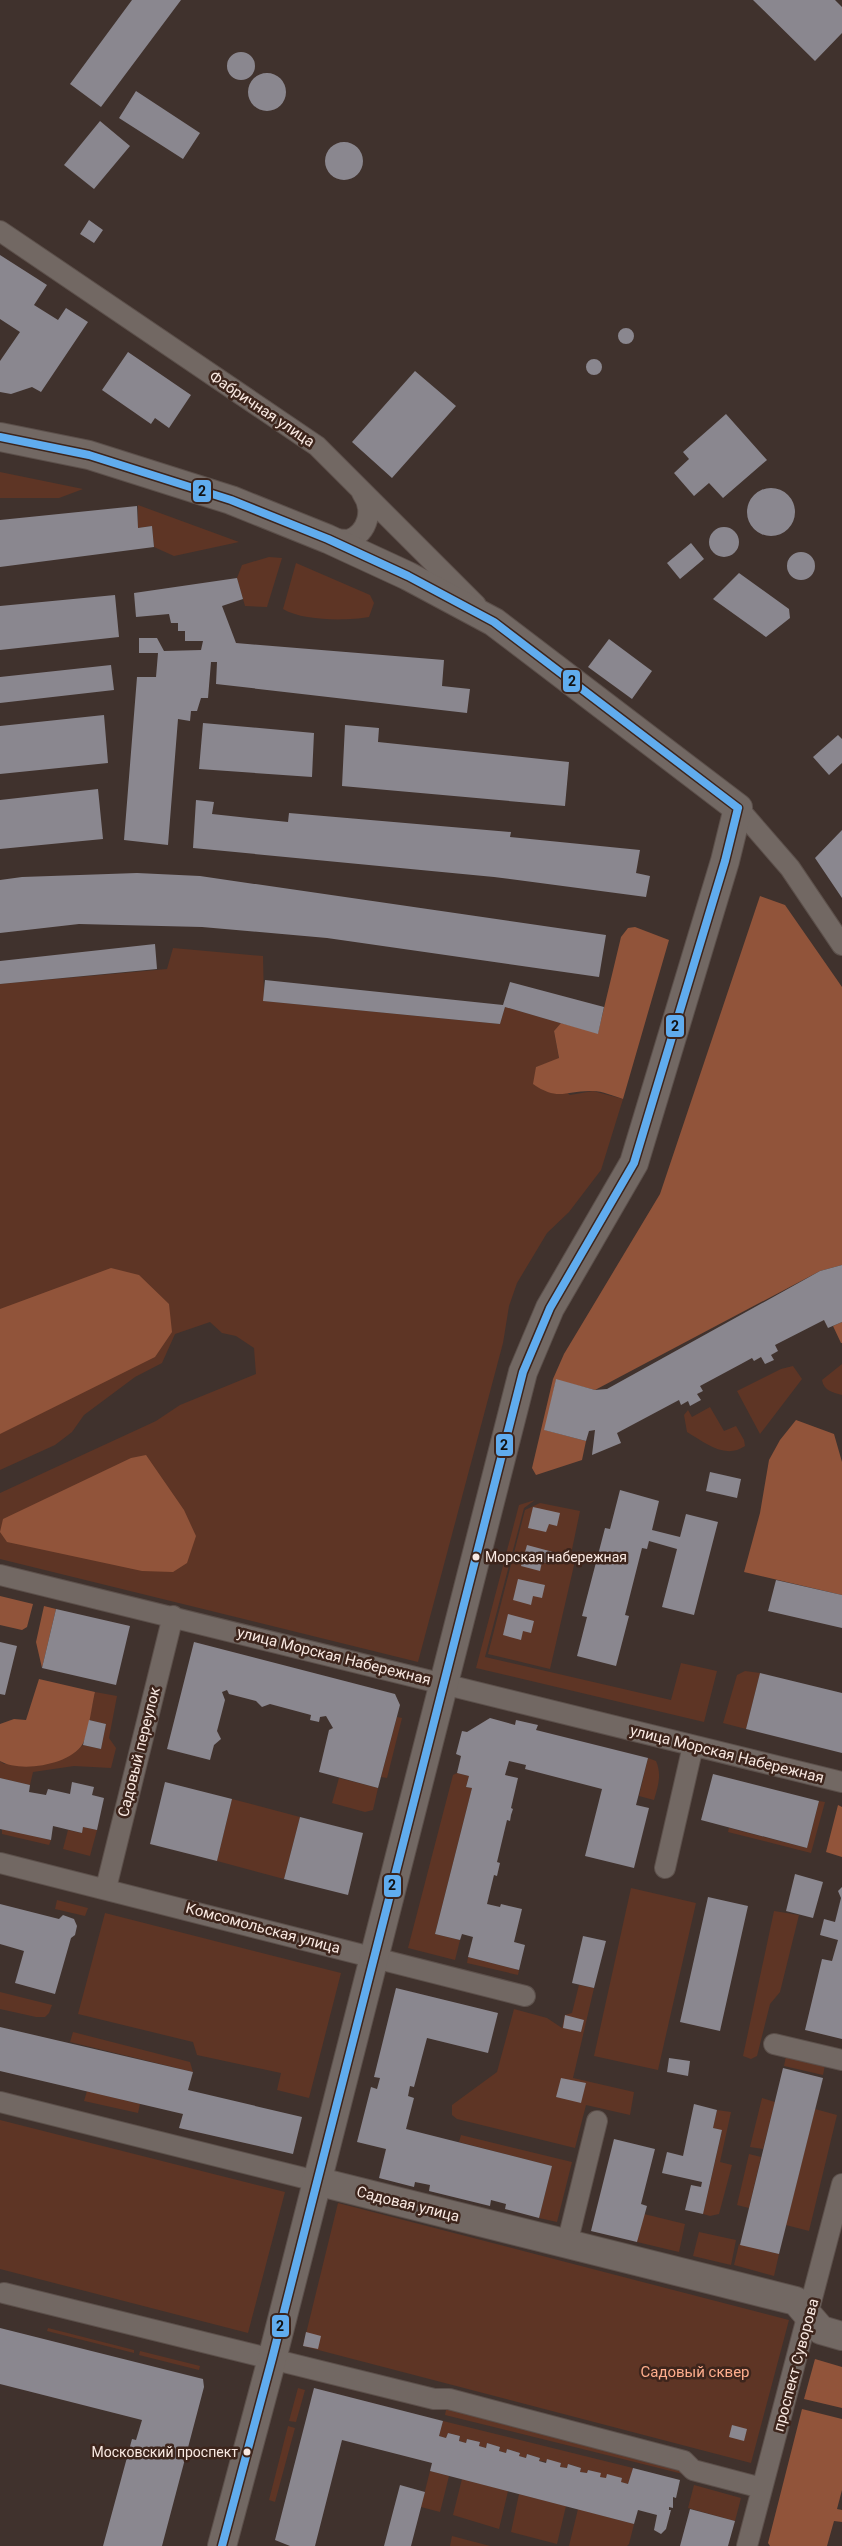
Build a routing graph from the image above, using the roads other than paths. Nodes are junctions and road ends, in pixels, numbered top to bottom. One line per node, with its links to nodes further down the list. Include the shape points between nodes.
1 (0, 231): 3 (street, Фабричная улица, via 318,446)
2 (0, 437): 4 (street, via 74,452 156,475)
3 (362, 493): 4 (street, via 369,511 363,529 349,540); 5 (street, Фабричная улица)
4 (328, 539): 5 (street, via 408,576)
5 (494, 622): 6 (street)
6 (738, 808): 7 (street, via 790,868); 10 (street, via 726,861 634,1163 550,1308 523,1372)
7 (842, 945)
8 (0, 1575): 9 (street, улица Морская Набережная)
9 (173, 1616): 10 (street, улица Морская Набережная); 15 (street, Садовый переулок)
10 (442, 1683): 11 (street, улица Морская Набережная); 16 (street)
11 (693, 1746): 12 (street, улица Морская Набережная); 14 (street)
12 (842, 1782)
13 (0, 1863): 15 (street, Комсомольская улица)
14 (665, 1868)
15 (106, 1888): 16 (street, Комсомольская улица)
16 (373, 1957): 17 (street, Комсомольская улица); 22 (street)
17 (525, 1996)
18 (774, 2044): 19 (street)
19 (842, 2060)
20 (0, 2102): 22 (street, Садовая улица)
21 (597, 2121): 24 (street)
22 (316, 2181): 24 (street, Садовая улица); 28 (street)
23 (842, 2184): 26 (street, проспект Суворова)
24 (567, 2244): 26 (street, Садовая улица, via 796,2301)
25 (4, 2293): 28 (street)
26 (809, 2316): 27 (street, Садовая улица, via 821,2330); 29 (street, проспект Суворова)
27 (842, 2336)
28 (272, 2359): 29 (street, via 434,2399 448,2399 590,2436 684,2461 693,2470); 30 (street)
29 (762, 2488): 31 (street, проспект Суворова)
30 (222, 2546)
31 (747, 2546)

